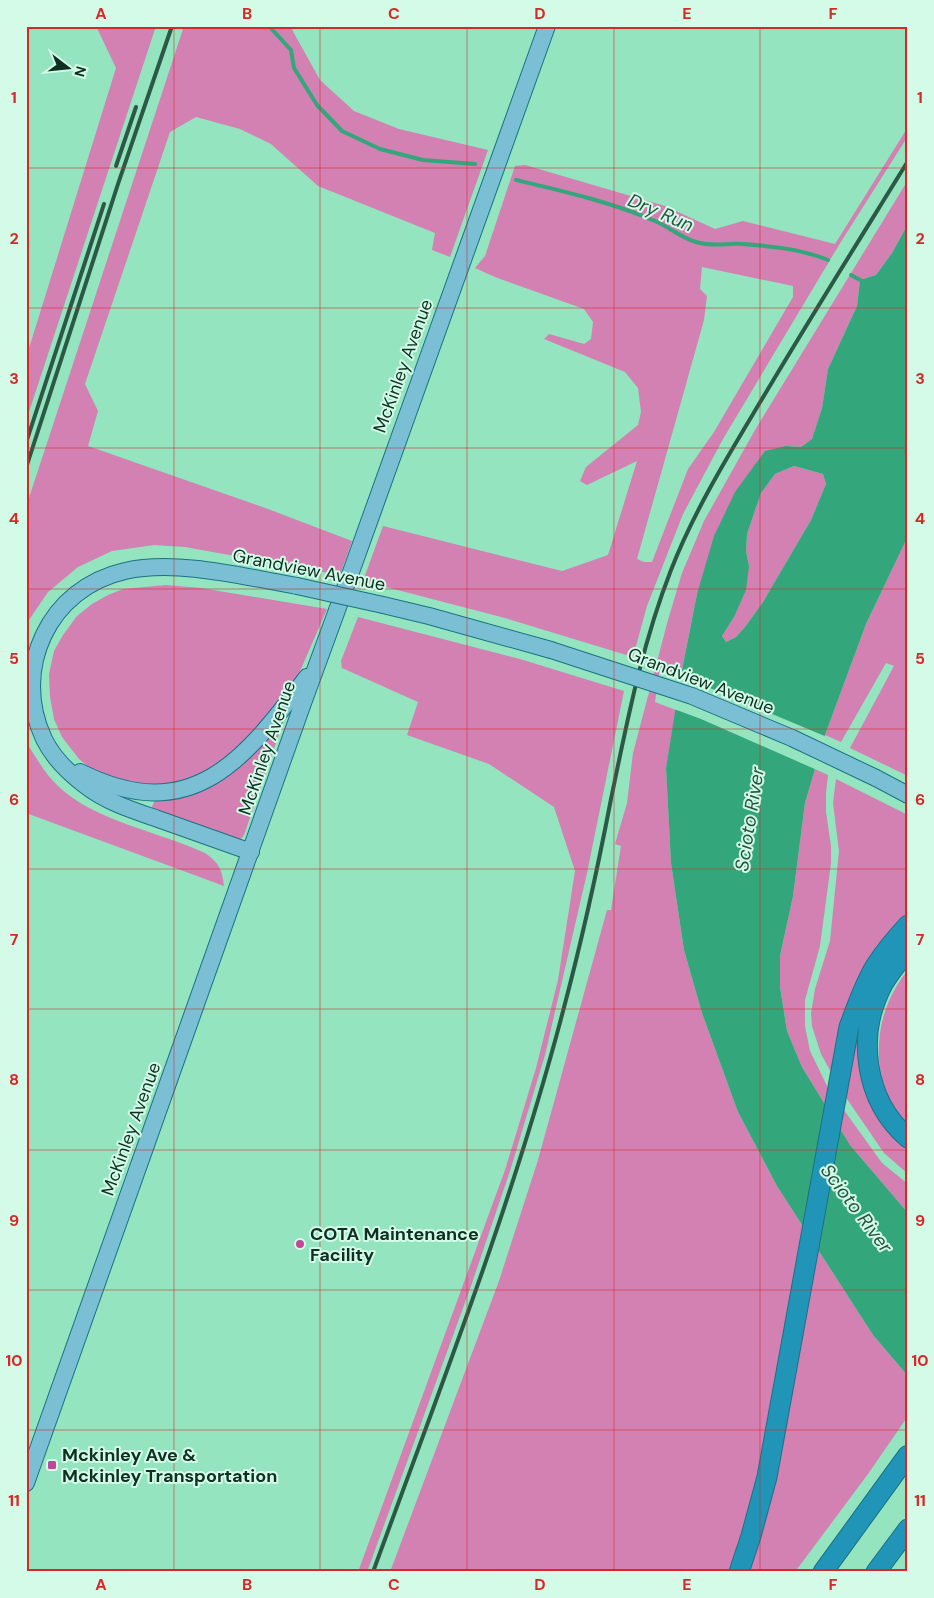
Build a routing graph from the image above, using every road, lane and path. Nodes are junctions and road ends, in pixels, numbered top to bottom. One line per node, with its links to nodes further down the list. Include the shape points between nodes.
1 (547, 26): 2 (main road, McKinley Avenue)
2 (320, 660): 3 (main road, via 275,718 239,756 198,783 161,794 122,790); 5 (main road, McKinley Avenue)
3 (60, 762): 4 (main road, Grandview Avenue, bridge, via 44,740 33,709 32,671 49,623 83,588 112,574 178,567 297,586 383,605 551,650 692,696 792,738); 5 (main road, Grandview Avenue, via 88,788 107,798)
4 (908, 795)
5 (251, 852): 10 (main road, McKinley Avenue)
6 (908, 925): 12 (highway, via 875,967 850,1027 767,1476)
7 (908, 950): 8 (highway, via 874,1003 867,1054 877,1097 898,1130)
8 (908, 1138)
9 (908, 1455): 13 (highway)
10 (26, 1483)
11 (908, 1529): 14 (highway)
12 (738, 1572)
13 (823, 1572)
14 (876, 1572)

